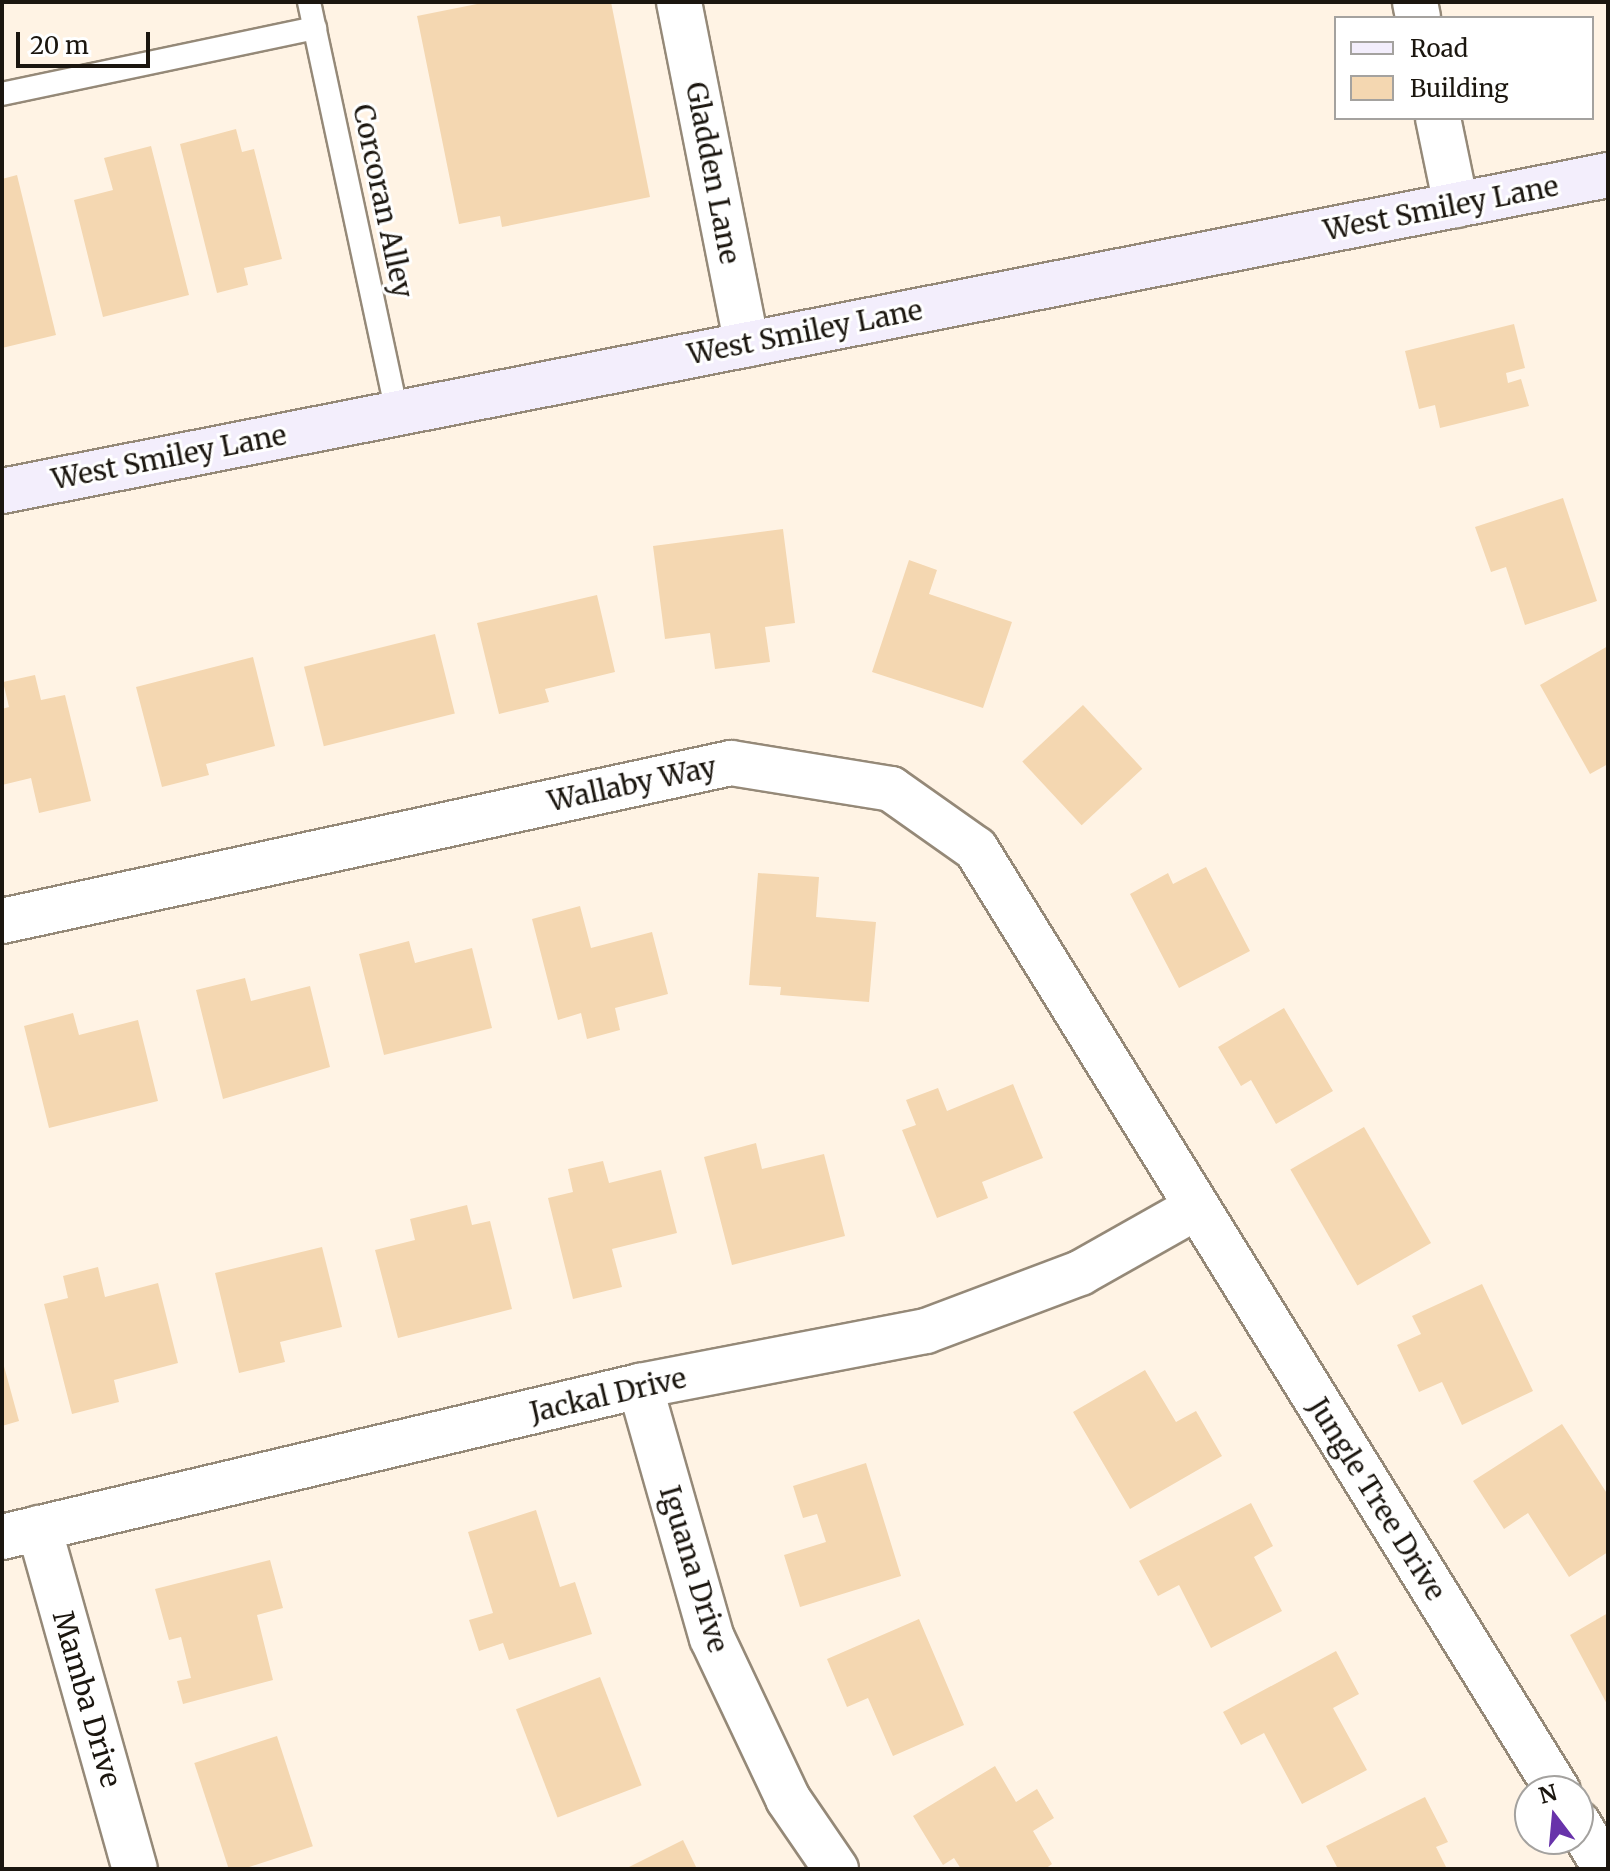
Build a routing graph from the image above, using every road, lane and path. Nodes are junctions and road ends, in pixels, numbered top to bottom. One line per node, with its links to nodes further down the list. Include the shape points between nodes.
1 (309, 2): 3 (lane, Corcoran Alley)
2 (679, 2): 8 (street, Gladden Lane)
3 (315, 28): 4 (lane); 9 (lane, Corcoran Alley)
4 (2, 94)
5 (1438, 120): 7 (street)
6 (1608, 175): 7 (street, West Smiley Lane)
7 (1456, 205): 8 (street, West Smiley Lane)
8 (747, 344): 9 (street, West Smiley Lane)
9 (397, 412): 10 (street, West Smiley Lane)
10 (2, 491)
11 (2, 921): 12 (street, Wallaby Way, via 731,763 891,789 976,849)
12 (1197, 1207): 13 (street, Jackal Drive, via 1080,1273 926,1331); 15 (street, Jungle Tree Drive)
13 (640, 1386): 14 (street, Jackal Drive); 18 (street, Iguana Drive, via 712,1638 788,1799)
14 (21, 1532): 17 (street, Mamba Drive)
15 (1548, 1775)
16 (1594, 1849): 19 (street)
17 (135, 1869)
18 (836, 1869)
19 (1606, 1869)

